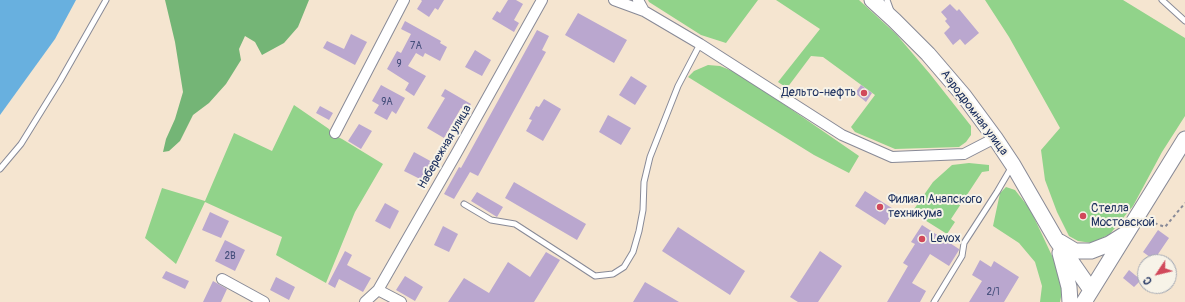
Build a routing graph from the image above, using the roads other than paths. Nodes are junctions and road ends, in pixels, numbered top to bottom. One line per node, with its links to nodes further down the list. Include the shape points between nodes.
1 (106, 0): 17 (lane, via 21,144)
2 (404, 0): 13 (street)
3 (542, 0): 22 (street, Набережная улица)
4 (614, 0): 9 (street)
5 (638, 0): 9 (street)
6 (872, 0): 10 (main road, Аэродромная улица)
7 (887, 0): 10 (lane)
8 (1162, 0): 11 (lane)
9 (644, 11): 12 (street)
10 (894, 20): 14 (main road, Аэродромная улица, via 964,96)
11 (1185, 21)
12 (700, 44): 14 (street, via 842,135 892,157 964,154); 18 (lane, via 678,86 650,157 644,182 640,232 624,267 613,274 595,276 515,224 491,220)
13 (335, 133)
14 (995, 138): 16 (main road, Аэродромная улица)
15 (1185, 138): 19 (main road)
16 (1013, 165): 20 (main road, Аэродромная улица); 27 (lane, via 964,243 962,256)
17 (0, 169)
18 (464, 204)
19 (1126, 234): 20 (main road, Аэродромная улица, via 1091,251 1075,251); 23 (main road)
20 (1057, 240): 23 (main road, Аэродромная улица); 28 (main road, Аэродромная улица, via 1069,287)
21 (222, 279): 24 (street)
22 (378, 290): 25 (street, Набережная улица); 26 (street)
23 (1088, 296)
24 (264, 302)
25 (364, 302)
26 (401, 302)
27 (934, 302)
28 (1070, 302)

